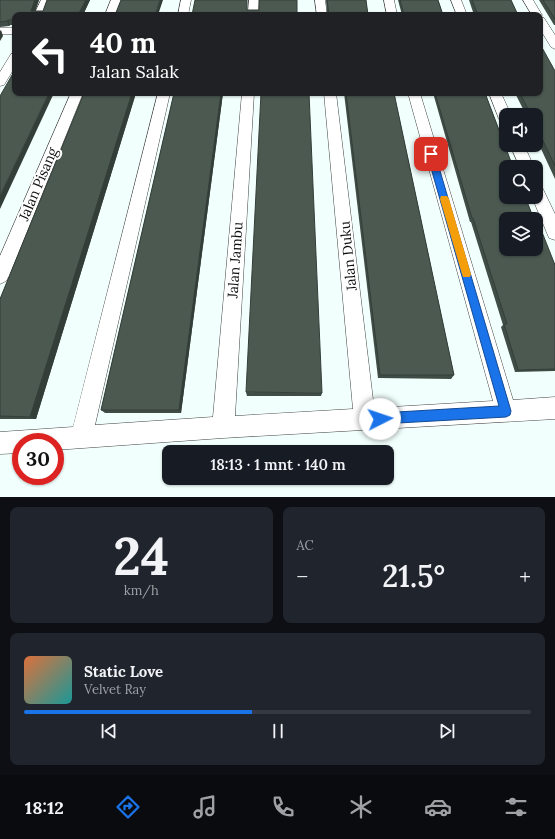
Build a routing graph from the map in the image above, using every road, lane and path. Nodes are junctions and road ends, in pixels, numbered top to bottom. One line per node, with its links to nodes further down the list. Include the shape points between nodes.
1 (46, 0): 9 (street)
2 (116, 0): 10 (street)
3 (186, 0): 11 (street)
4 (254, 0): 12 (street)
5 (320, 0): 13 (street)
6 (389, 0): 14 (street)
7 (456, 0): 15 (street)
8 (528, 0): 16 (street)
9 (40, 12)
10 (111, 12)
11 (184, 12)
12 (253, 12)
13 (322, 12)
14 (391, 12)
15 (461, 12)
16 (535, 12)
17 (0, 31): 18 (street)
18 (12, 31)
19 (548, 32): 20 (street)
20 (555, 45)
21 (12, 62): 22 (street)
22 (0, 82)
23 (76, 96): 32 (street, Jalan Pisang)
24 (163, 96): 37 (street)
25 (248, 96): 36 (street, Jalan Jambu)
26 (330, 96): 35 (street, Jalan Duku)
27 (415, 96): 34 (street)
28 (496, 96): 29 (street)
29 (502, 108)
30 (543, 204): 31 (street)
31 (555, 233)
32 (0, 276)
33 (555, 408): 34 (street)
34 (506, 411): 35 (street)
35 (365, 420): 36 (street)
36 (223, 427): 37 (street)
37 (81, 437): 38 (street)
38 (0, 444)

